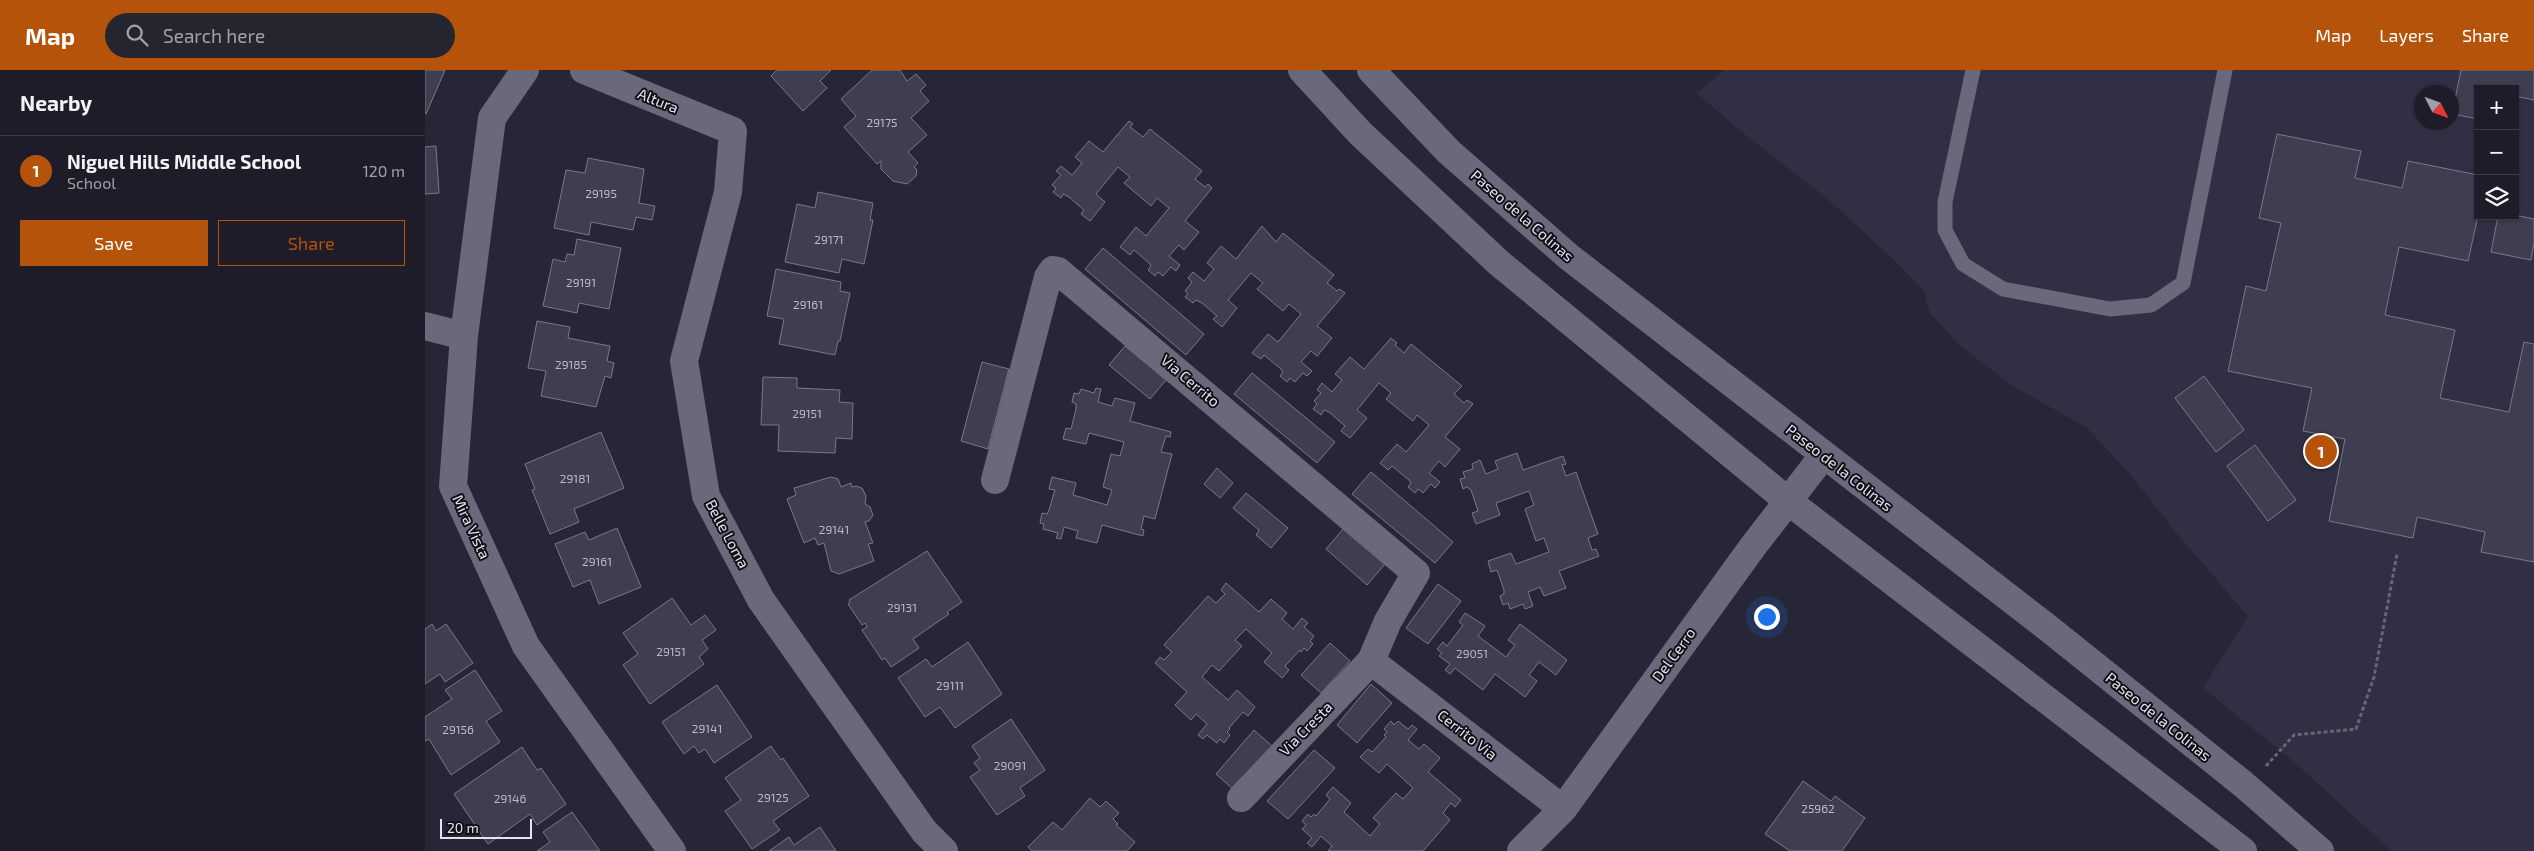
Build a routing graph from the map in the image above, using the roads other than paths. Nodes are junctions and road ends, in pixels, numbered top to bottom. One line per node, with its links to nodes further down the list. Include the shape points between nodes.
1 (525, 70): 9 (street, Mira Vista, via 492,118)
2 (584, 70): 7 (street, Altura)
3 (1302, 70): 12 (street, via 1360,133 1499,263)
4 (1371, 70): 10 (street, Paseo de la Colinas, via 1449,152 1512,209)
5 (1973, 70): 6 (lane, via 1945,202 1945,230 1963,264 2003,289 2110,309 2151,304 2183,283)
6 (2225, 70)
7 (733, 131): 17 (street, Belle Loma, via 728,192 684,361 706,496 761,600 924,831)
8 (425, 326): 9 (street)
9 (464, 336): 16 (street, Mira Vista, via 453,486 526,646)
10 (1823, 456): 12 (street, Del Cerro); 20 (street, Paseo de la Colinas, via 2048,628)
11 (995, 480): 13 (street, Via Cerrito, via 1048,277 1053,270 1058,270 1416,573 1388,621)
12 (1788, 501): 15 (street, Del Cerro); 19 (street)
13 (1371, 661): 14 (street, Via Cresta); 15 (street, Cerrito Via)
14 (1241, 798)
15 (1563, 809): 18 (street, Del Cerro)
16 (672, 851)
17 (944, 851)
18 (1521, 851)
19 (2243, 851)
20 (2320, 851)

